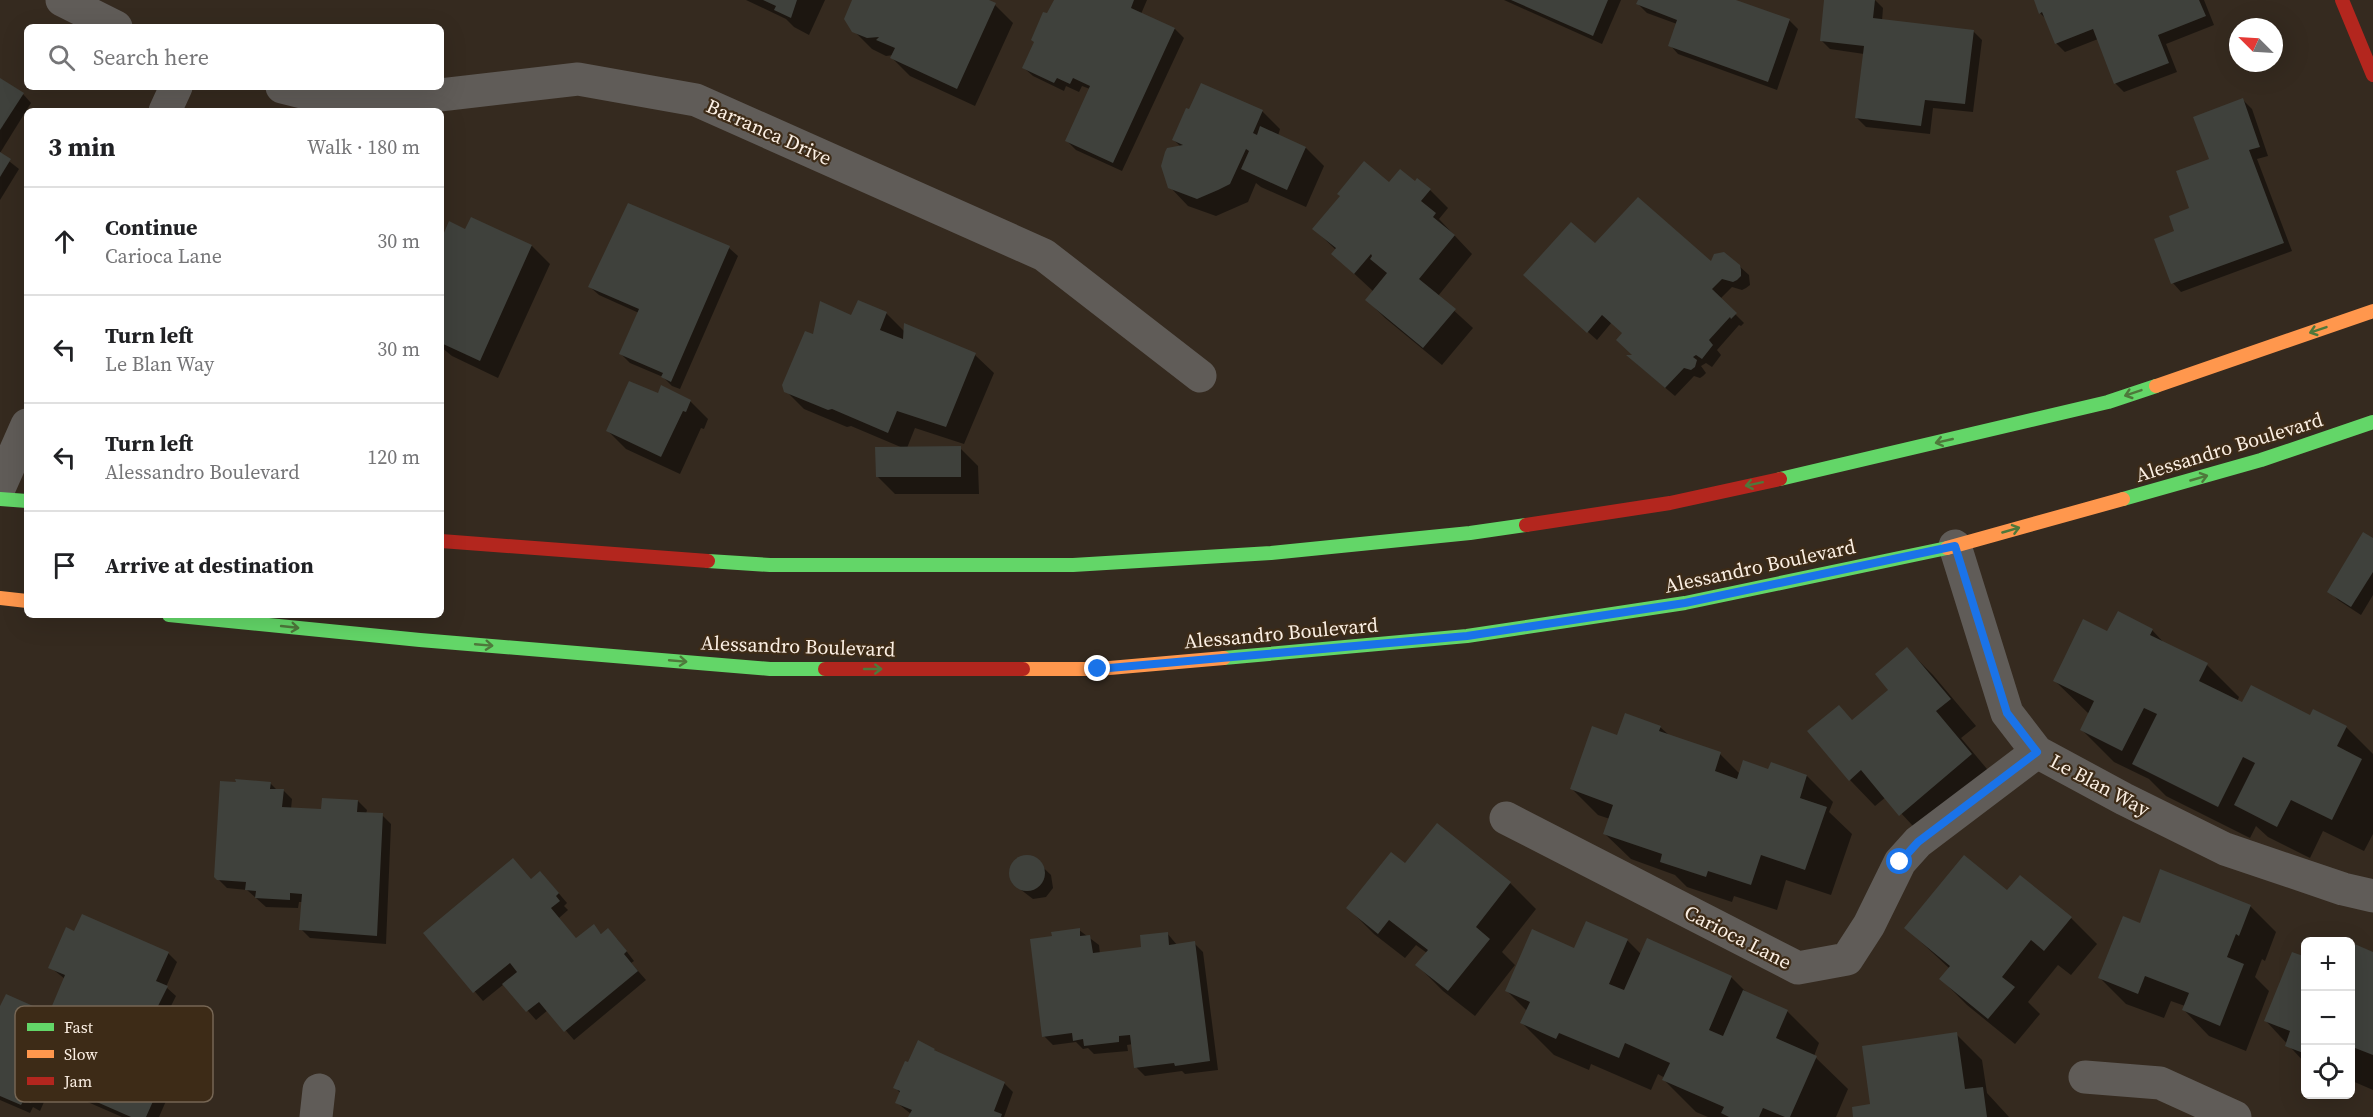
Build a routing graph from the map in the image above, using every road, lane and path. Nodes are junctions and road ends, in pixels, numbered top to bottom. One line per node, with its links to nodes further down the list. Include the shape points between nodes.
1 (62, 0): 3 (street)
2 (2342, 0): 4 (main road)
3 (110, 24)
4 (2373, 75)
5 (175, 90): 7 (street)
6 (294, 90): 9 (street, Barranca Drive, via 354,105 578,79 696,100 1044,255)
7 (166, 108)
8 (2373, 311): 15 (main road, one-way to 15, via 2108,402 1670,503 1470,533 1271,554 1073,565 770,565)
9 (1200, 376)
10 (2373, 422): 16 (main road, Alessandro Boulevard, one-way to 10, via 2261,460)
11 (24, 432): 12 (street)
12 (0, 486)
13 (0, 499): 14 (main road)
14 (24, 501)
15 (444, 542)
16 (1955, 546): 19 (main road, Alessandro Boulevard, one-way to 16, via 770,669 1098,669 1467,636 1685,603); 20 (street, Le Blan Way, via 2007,713)
17 (0, 598): 18 (main road)
18 (24, 601)
19 (199, 618)
20 (2037, 752): 21 (street, Carioca Lane, via 1918,842 1900,862 1869,925 1847,959 1798,968); 22 (street, Le Blan Way, via 2225,849)
21 (1506, 818)
22 (2373, 896)
23 (2085, 1077): 24 (street, via 2160,1083)
24 (2235, 1117)

